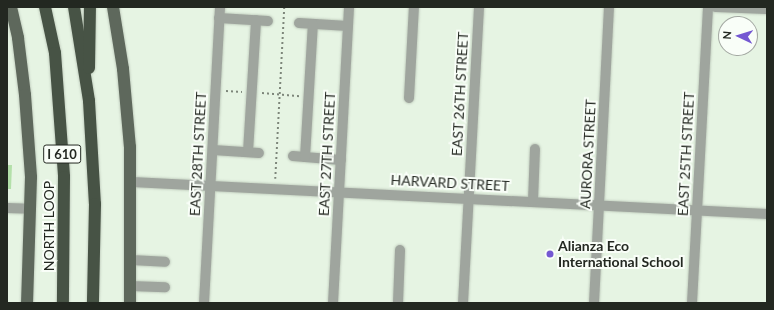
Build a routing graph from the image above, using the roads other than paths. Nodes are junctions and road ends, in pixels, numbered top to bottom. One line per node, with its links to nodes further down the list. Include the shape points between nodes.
1 (11, 7): 39 (main road, via 18,38 25,95)
2 (41, 7): 22 (highway)
3 (45, 7): 22 (highway, NORTH LOOP / I 610)
4 (74, 7): 24 (highway, I 610)
5 (90, 7): 24 (highway)
6 (113, 7): 32 (main road, via 126,97)
7 (220, 7): 16 (street, EAST 28TH STREET)
8 (349, 7): 21 (street, EAST 27TH STREET)
9 (414, 7): 23 (street)
10 (479, 7): 35 (street, EAST 26TH STREET)
11 (609, 7): 37 (street, AURORA STREET)
12 (708, 7): 40 (street, EAST 25TH STREET)
13 (715, 7): 14 (street)
14 (738, 8): 15 (street)
15 (767, 9)
16 (219, 18): 17 (street); 26 (street, EAST 28TH STREET)
17 (256, 20): 18 (street); 27 (street)
18 (268, 21)
19 (299, 23): 20 (street)
20 (313, 24): 21 (street); 30 (street)
21 (348, 26): 31 (street, EAST 27TH STREET)
22 (56, 54): 48 (highway, NORTH LOOP / I 610, via 64,177)
23 (409, 98)
24 (89, 101): 49 (highway, I 610, via 95,204)
25 (535, 149): 36 (street)
26 (212, 150): 27 (street); 33 (street, EAST 28TH STREET)
27 (248, 152): 28 (street)
28 (259, 153)
29 (293, 156): 30 (street)
30 (305, 157): 31 (street)
31 (341, 160): 34 (street, EAST 27TH STREET)
32 (132, 182): 33 (street, HARVARD STREET); 43 (main road)
33 (211, 185): 34 (street, HARVARD STREET); 51 (street, EAST 28TH STREET)
34 (339, 191): 35 (street, HARVARD STREET); 52 (street, EAST 27TH STREET)
35 (468, 197): 36 (street, HARVARD STREET); 54 (street, EAST 26TH STREET)
36 (533, 201): 37 (street, HARVARD STREET)
37 (599, 205): 40 (street, HARVARD STREET); 55 (street, AURORA STREET)
38 (7, 208): 39 (street)
39 (30, 209): 47 (main road)
40 (697, 210): 41 (street, HARVARD STREET); 56 (street, EAST 25TH STREET)
41 (767, 214)
42 (400, 250): 53 (street)
43 (131, 260): 44 (street); 45 (main road)
44 (165, 262)
45 (130, 286): 46 (street); 50 (main road)
46 (165, 287)
47 (27, 303)
48 (63, 303)
49 (93, 303)
50 (130, 303)
51 (204, 303)
52 (333, 303)
53 (398, 303)
54 (463, 303)
55 (594, 303)
56 (692, 303)

